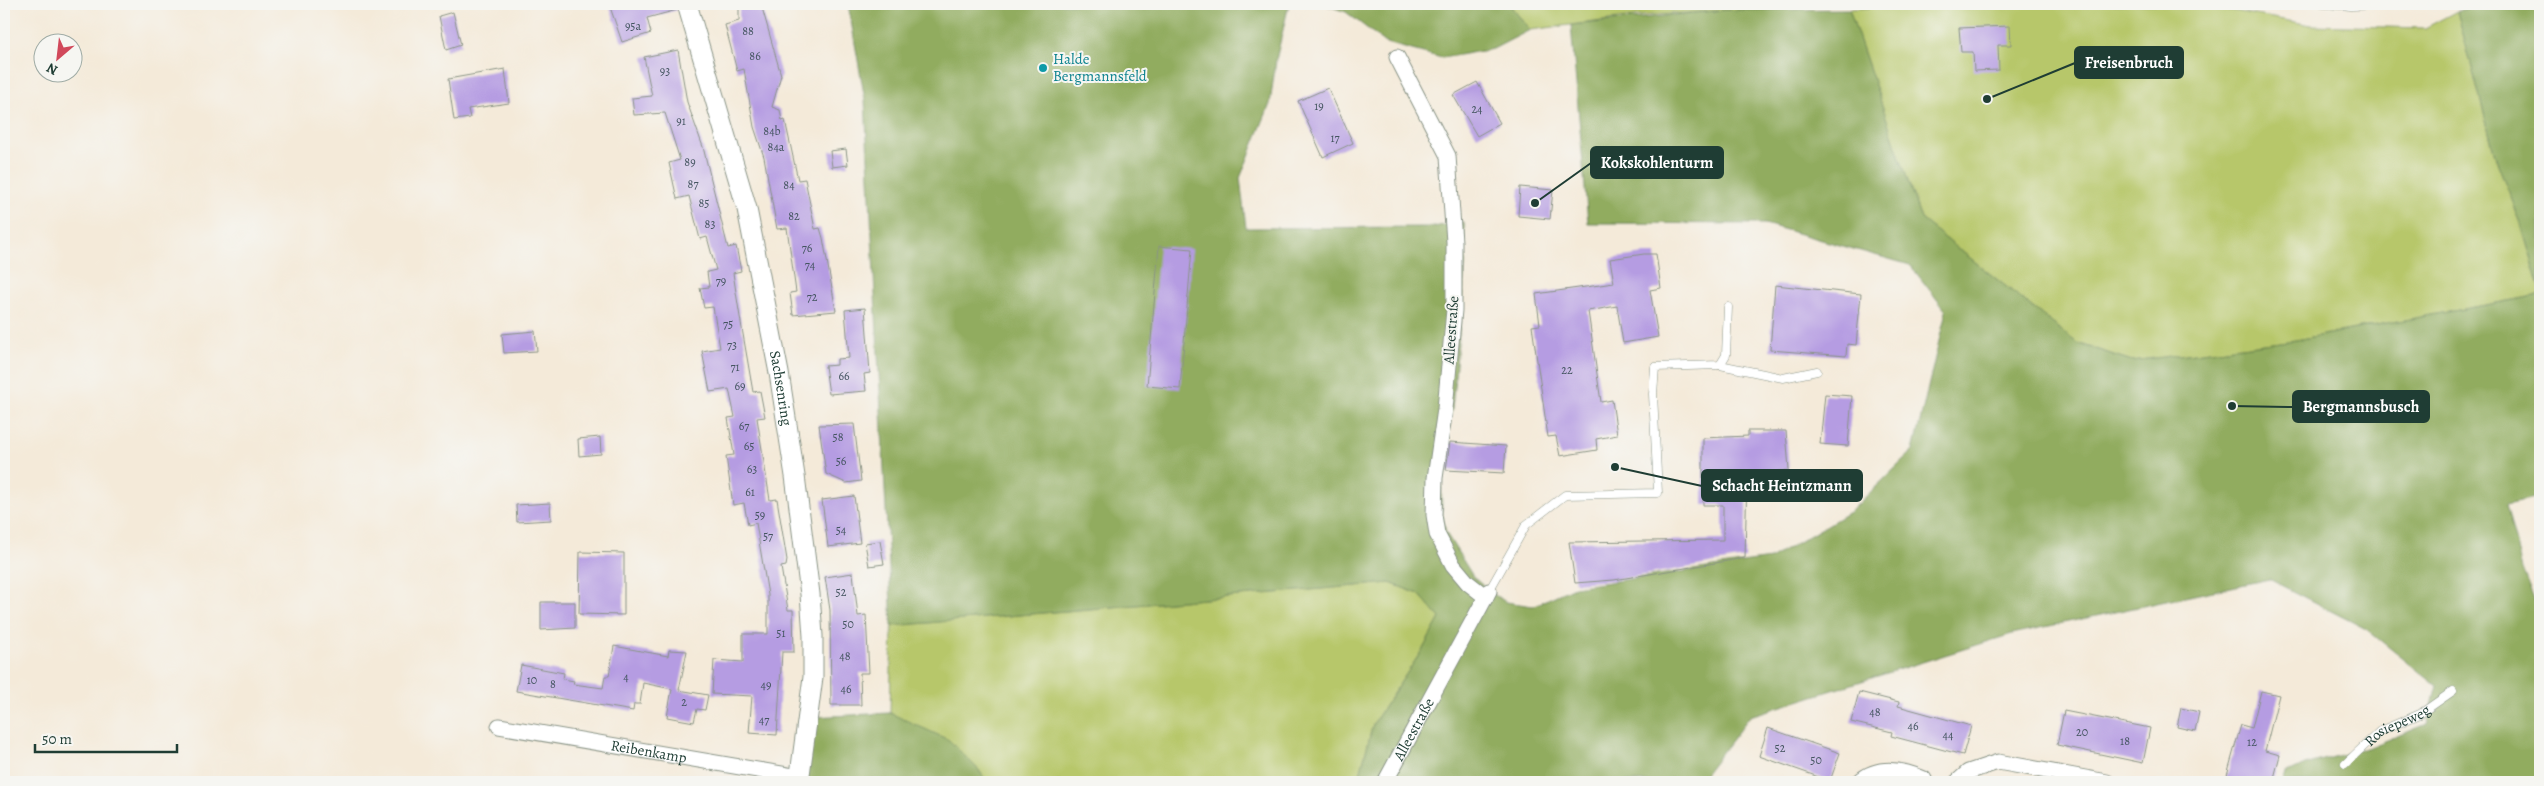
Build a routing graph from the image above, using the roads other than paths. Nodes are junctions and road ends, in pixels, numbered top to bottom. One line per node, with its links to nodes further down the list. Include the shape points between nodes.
1 (687, 4): 13 (street, Sachsenring, via 747,209 779,373 794,476 813,636 813,677)
2 (2324, 4): 3 (lane)
3 (2396, 4): 4 (lane)
4 (2410, 4)
5 (1398, 56): 9 (street, Alleestraße, via 1448,156 1454,242 1454,310 1435,478 1437,534 1453,566 1468,583)
6 (1728, 307): 7 (lane, via 1726,355)
7 (1720, 365): 8 (lane, via 1783,378); 9 (lane, via 1655,368 1653,394 1658,493 1565,495 1526,525)
8 (1817, 371)
9 (1487, 594): 14 (street, Alleestraße)
10 (2453, 691): 12 (lane, Rosiepeweg, via 2420,714 2380,731)
11 (499, 726): 13 (street, Reibenkamp)
12 (2345, 764)
13 (799, 780)
14 (1384, 782)
15 (1859, 782): 16 (street, via 1881,770 1908,772)
16 (1925, 782)
17 (1957, 782): 18 (street, via 1968,772 1998,762)
18 (2107, 782)

